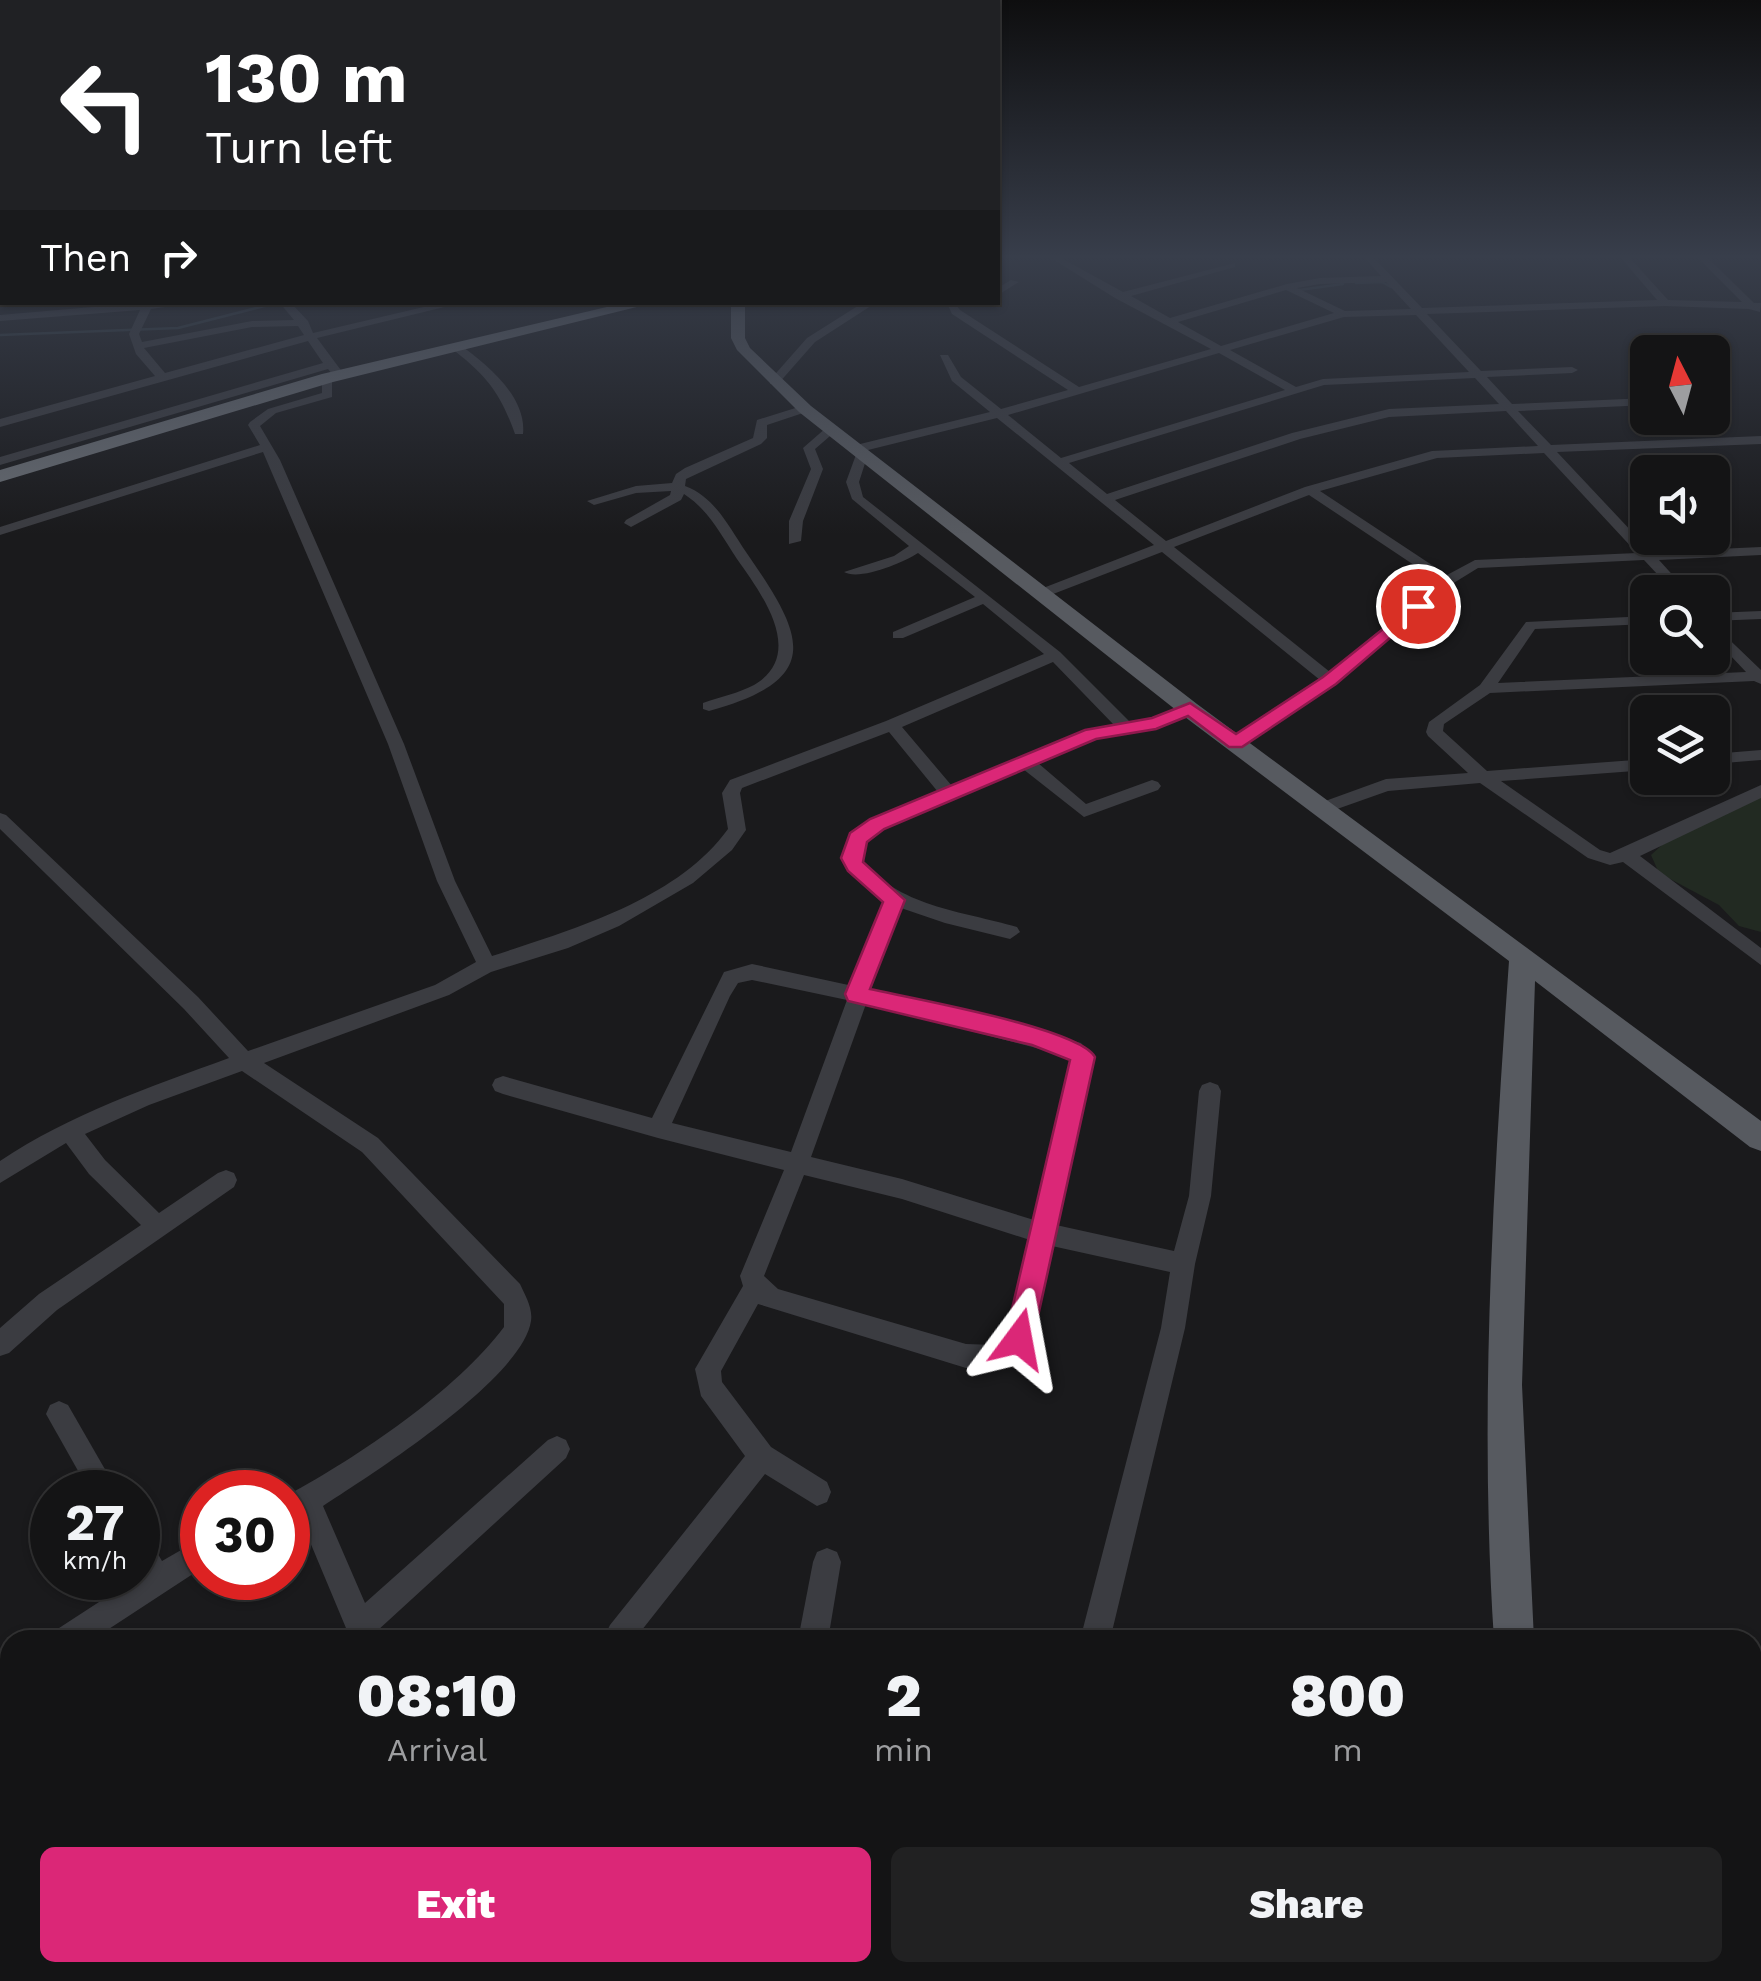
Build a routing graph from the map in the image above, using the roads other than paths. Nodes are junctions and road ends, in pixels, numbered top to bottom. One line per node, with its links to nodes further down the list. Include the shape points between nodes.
1 (140, 350): 16 (street)
2 (259, 350): 16 (street)
3 (317, 350): 14 (street)
4 (434, 350): 14 (highway)
5 (460, 350): 26 (street, via 496,383 518,415)
6 (748, 350): 17 (main road)
7 (802, 350): 17 (street)
8 (1015, 350): 18 (street)
9 (1218, 350): 18 (street)
10 (1220, 350): 19 (street)
11 (1456, 350): 15 (street)
12 (944, 357): 23 (street, via 956,379)
13 (1572, 370): 15 (street)
14 (332, 372): 28 (street, via 328,395 255,421); 31 (street); 33 (highway)
15 (1476, 372): 19 (street, via 1336,380); 21 (street)
16 (162, 377): 24 (street)
17 (774, 382): 22 (main road)
18 (1078, 391): 23 (street)
19 (1295, 391): 32 (street)
20 (1630, 402): 21 (street)
21 (1508, 407): 29 (street); 36 (street, via 1359,419)
22 (805, 409): 25 (main road); 34 (street, via 761,422 758,442 689,471)
23 (1001, 413): 30 (street); 32 (street)
24 (0, 423)
25 (831, 430): 30 (main road); 40 (street, via 809,448 816,469)
26 (519, 431)
27 (1761, 440): 29 (street)
28 (267, 447): 39 (street); 79 (street)
29 (1546, 448): 35 (street, via 1436,454); 44 (street)
30 (859, 451): 42 (street, via 851,489); 48 (main road)
31 (0, 461)
32 (1060, 462): 36 (street)
33 (0, 476)
34 (679, 488): 37 (street); 38 (street, via 669,502); 59 (street, via 726,530 779,607 786,633 778,670 766,684)
35 (1310, 490): 41 (street); 47 (street)
36 (1105, 499): 41 (street)
37 (594, 500)
38 (632, 523)
39 (0, 531)
40 (794, 541)
41 (1165, 546): 48 (street); 57 (street)
42 (917, 547): 45 (street); 49 (street)
43 (1761, 551): 44 (street)
44 (1649, 558): 46 (street); 47 (street, via 1483,562)
45 (851, 572)
46 (1665, 575)
47 (1447, 581): 57 (street)
48 (1042, 593): 60 (main road)
49 (984, 598): 53 (street); 55 (street)
50 (1761, 615): 51 (street)
51 (1730, 616)
52 (1630, 621): 58 (street, via 1532,625)
53 (898, 635)
54 (1730, 646): 56 (street)
55 (1054, 655): 61 (street); 62 (street)
56 (1760, 677): 58 (street)
57 (1330, 680): 63 (street)
58 (1486, 688): 68 (street, via 1434,727)
59 (709, 706)
60 (1190, 709): 62 (street); 63 (main road)
61 (892, 725): 71 (street); 79 (street, via 736,784 736,830 692,874 569,940)
62 (1124, 727): 66 (street)
63 (1236, 743): 72 (main road)
64 (1761, 755): 65 (street)
65 (1730, 758)
66 (1026, 762): 69 (street, via 1084,811); 71 (street)
67 (1630, 765): 68 (street)
68 (1482, 776): 72 (street, via 1386,786); 74 (street, via 1594,854)
69 (1152, 786)
70 (1761, 791): 74 (street)
71 (950, 794): 75 (street, via 858,838 855,866)
72 (1322, 808): 78 (main road)
73 (0, 819): 81 (street)
74 (1626, 855): 77 (street)
75 (894, 900): 76 (street); 80 (street)
76 (1010, 932)
77 (1761, 958)
78 (1523, 959): 86 (main road); 110 (main road, via 1505,1319)
79 (486, 965): 81 (street, via 442,990)
80 (856, 994): 84 (street, via 752,972 731,977); 87 (street); 91 (street, via 1032,1036 1083,1057)
81 (245, 1062): 85 (street); 100 (street, via 370,1145 519,1306 512,1338 498,1355 410,1430)
82 (503, 1085): 84 (street)
83 (1210, 1091): 92 (street, via 1200,1196)
84 (658, 1129): 87 (street)
85 (70, 1131): 88 (street); 90 (street)
86 (1761, 1138)
87 (797, 1165): 91 (street); 93 (street, via 756,1260)
88 (0, 1173)
89 (226, 1180): 90 (street)
90 (157, 1226): 94 (street)
91 (1043, 1233): 92 (street); 93 (street, via 1019,1339 1008,1355 994,1359 771,1299)
92 (1183, 1264): 109 (street)
93 (754, 1288): 97 (street, via 708,1370 710,1387)
94 (0, 1344)
95 (59, 1414): 98 (street)
96 (557, 1450): 106 (street)
97 (762, 1456): 99 (street); 107 (street)
98 (92, 1470)
99 (817, 1492)
100 (310, 1497)
101 (310, 1530): 105 (street)
102 (827, 1562): 108 (street)
103 (126, 1600): 104 (street)
104 (81, 1630)
105 (363, 1630)
106 (366, 1630)
107 (624, 1630)
108 (815, 1630)
109 (1098, 1630)
110 (1513, 1630)

